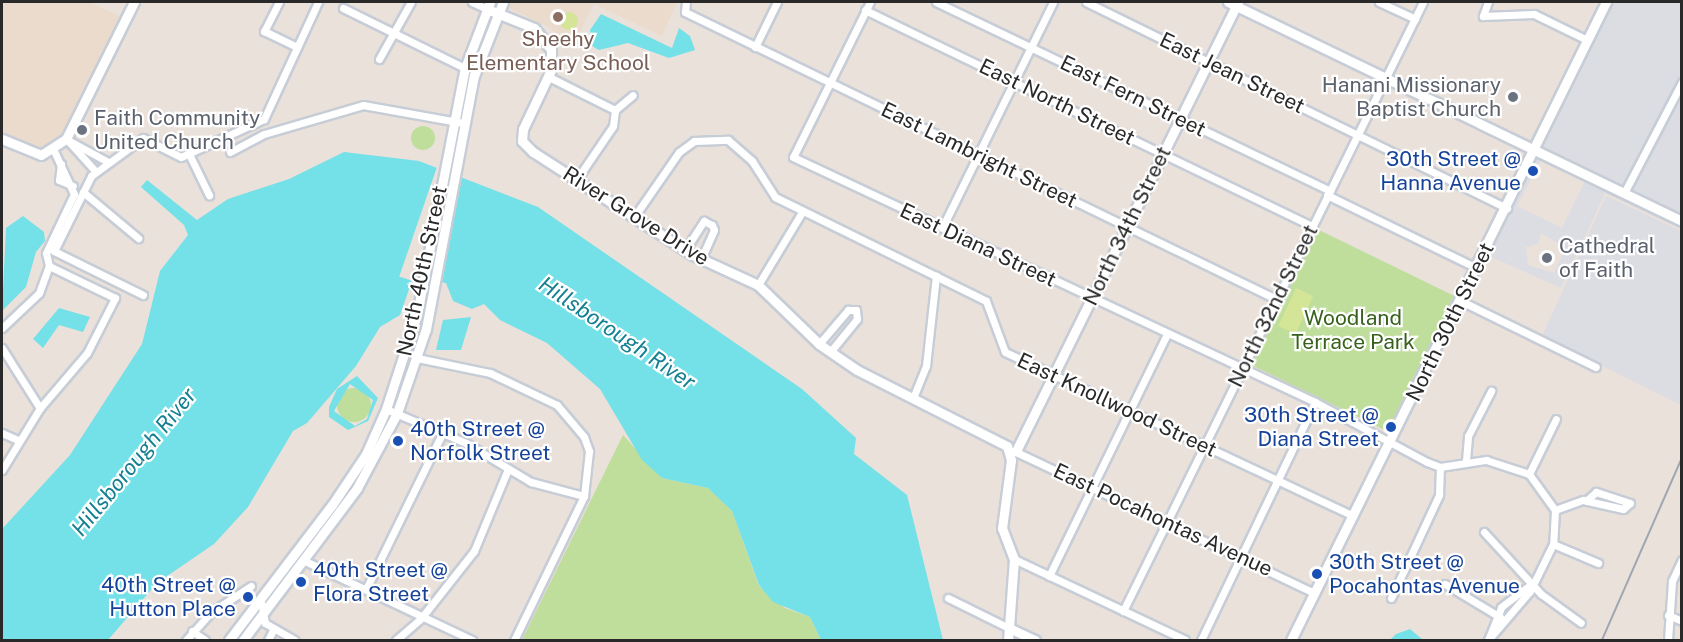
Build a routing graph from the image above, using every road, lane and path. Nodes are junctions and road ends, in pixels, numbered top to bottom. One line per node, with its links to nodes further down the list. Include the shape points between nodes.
1 (134, 2): 43 (street)
2 (279, 2): 27 (street, via 264,31)
3 (318, 2): 27 (street)
4 (411, 2): 23 (street)
5 (472, 2): 18 (street)
6 (503, 2): 21 (street, North 40th Street)
7 (686, 2): 25 (street, East Lambright Street, via 683,10)
8 (777, 2): 25 (street)
9 (870, 2): 20 (street)
10 (936, 2): 26 (street, East Fern Street)
11 (1053, 2): 26 (street)
12 (1086, 2): 29 (street, East Jean Street)
13 (1379, 2): 22 (street)
14 (1423, 2): 22 (street, North 32nd Street)
15 (1488, 2): 24 (street, via 1483,16 1534,14)
16 (1606, 2): 24 (street, North 30th Street)
17 (1234, 3): 29 (street, North 34th Street); 32 (street)
18 (488, 5): 21 (street, River Grove Drive); 30 (street, North 40th Street)
19 (343, 8): 23 (street)
20 (865, 10): 33 (street, East North Street); 34 (street)
21 (497, 14): 31 (street, River Grove Drive, via 544,36 553,60); 40 (street, North 40th Street)
22 (1415, 18): 32 (street, North 32nd Street)
23 (395, 32): 28 (street); 30 (street)
24 (1587, 40): 44 (street, North 30th Street)
25 (755, 46): 34 (street, East Lambright Street)
26 (1031, 46): 33 (street); 38 (street, East Fern Street)
27 (297, 47): 48 (street, via 264,119)
28 (379, 59)
29 (1208, 61): 38 (street, North 34th Street); 41 (street, East Jean Street)
30 (465, 68): 39 (street, North 40th Street)
31 (549, 77): 37 (street); 53 (street, River Grove Drive, via 522,141)
32 (1386, 77): 41 (street, North 32nd Street); 44 (street)
33 (1014, 81): 47 (street, East North Street); 49 (street)
34 (829, 82): 49 (street, East Lambright Street); 65 (street, East Diana Street, via 793,157)
35 (1682, 82): 57 (street)
36 (633, 95): 37 (street)
37 (615, 110): 53 (street, via 613,126)
38 (1180, 118): 47 (street, North 34th Street); 56 (street, East Fern Street)
39 (453, 120): 40 (street); 46 (street, via 363,105 307,119); 90 (street, North 40th Street, via 423,282)
40 (463, 123): 82 (street, North 40th Street)
41 (1358, 135): 56 (street, North 32nd Street); 59 (street, East Jean Street)
42 (2, 139): 45 (street, via 32,153)
43 (66, 139): 45 (street); 50 (street); 52 (street)
44 (1535, 150): 57 (street); 59 (street, North 30th Street)
45 (54, 151): 51 (street)
46 (230, 152)
47 (1163, 153): 63 (street, North 34th Street); 64 (street, East North Street)
48 (189, 154): 50 (street, via 180,157 143,138); 58 (street)
49 (978, 155): 63 (street, East Lambright Street); 65 (street)
50 (108, 162): 52 (street)
51 (61, 164): 54 (street); 54 (street, via 59,180)
52 (95, 171): 55 (street)
53 (576, 179): 61 (street, River Grove Drive)
54 (73, 186): 69 (street, via 46,253)
55 (83, 192): 66 (street); 73 (street, via 54,251)
56 (1329, 193): 64 (street, North 32nd Street); 70 (street, East Fern Street)
57 (1624, 193): 62 (street)
58 (209, 195)
59 (1507, 208): 70 (street, North 30th Street)
60 (802, 212): 61 (street, East Knollwood Street, via 775,197 752,161 728,140 714,136 679,152); 71 (street, East Knollwood Street); 72 (street)
61 (634, 217): 67 (street, River Grove Drive)
62 (1682, 221)
63 (1127, 226): 74 (street, North 34th Street); 75 (street, East Lambright Street)
64 (1312, 226): 75 (street, North 32nd Street)
65 (942, 228): 74 (street, East Diana Street)
66 (138, 238)
67 (685, 250): 68 (street, River Grove Drive); 68 (street, via 704,221 712,225 714,230)
68 (700, 259): 72 (street, River Grove Drive)
69 (49, 266): 77 (street, via 39,293); 89 (street, via 115,298 87,353)
70 (1477, 268): 76 (street, North 30th Street)
71 (936, 276): 85 (street, East Knollwood Street, via 986,301 1005,352); 87 (street, via 926,366)
72 (758, 285): 79 (street, River Grove Drive)
73 (143, 296)
74 (1091, 299): 78 (street, East Diana Street); 85 (street, North 34th Street)
75 (1276, 299): 84 (street, North 32nd Street)
76 (1461, 301): 83 (street); 97 (street, North 30th Street)
77 (2, 328)
78 (1167, 334): 84 (street, East Diana Street); 91 (street)
79 (819, 344): 81 (street, River Grove Drive); 81 (street, via 848,310 856,310 857,319)
80 (2, 348): 89 (street)
81 (831, 351): 87 (street, River Grove Drive)
82 (417, 358): 92 (street, North 40th Street); 107 (street, via 490,373 565,412 589,451)
83 (1596, 367)
84 (1242, 370): 88 (street, East Diana Street); 98 (street, North 32nd Street)
85 (1053, 376): 91 (street, East Knollwood Street); 99 (street, North 34th Street)
86 (1491, 391): 100 (street, via 1468,436)
87 (914, 398): 99 (street, River Grove Drive, via 1002,442)
88 (1316, 402): 97 (street, East Diana Street); 105 (street)
89 (40, 408): 96 (street)
90 (386, 409): 92 (street); 127 (street, North 40th Street, via 366,454)
91 (1130, 412): 98 (street, East Knollwood Street); 106 (street)
92 (397, 413): 94 (street); 117 (street, North 40th Street, via 357,488)
93 (1556, 419): 104 (street)
94 (443, 432): 102 (street); 123 (street)
95 (2, 433): 96 (street)
96 (18, 440): 103 (street)
97 (1390, 442): 101 (street, East Diana Street); 110 (street, North 30th Street)
98 (1204, 447): 105 (street, East Knollwood Street); 111 (street, North 32nd Street)
99 (1013, 452): 106 (street, East Pocahontas Avenue); 115 (street, via 1002,528)
100 (1466, 460): 101 (street); 104 (street, via 1509,465)
101 (1440, 467): 126 (street, via 1439,495)
102 (508, 469): 107 (street, via 555,491); 132 (street, via 474,551)
103 (2, 470)
104 (1529, 474): 109 (street)
105 (1278, 480): 110 (street, East Knollwood Street); 114 (street)
106 (1092, 486): 111 (street, East Pocahontas Avenue); 119 (street)
107 (584, 496): 147 (street)
108 (1586, 501): 108 (street, via 1623,509 1630,502 1616,495 1592,492); 109 (street)
109 (1555, 510): 113 (street)
110 (1353, 516): 124 (street, North 30th Street)
111 (1167, 521): 114 (street, East Pocahontas Avenue); 128 (street, North 32nd Street)
112 (1484, 532): 121 (street)
113 (1553, 544): 118 (street); 121 (street)
114 (1241, 557): 124 (street, East Pocahontas Avenue); 151 (street)
115 (1014, 559): 119 (street); 136 (street)
116 (1682, 560): 130 (street)
117 (305, 561): 123 (street); 131 (street, North 40th Street)
118 (1598, 563)
119 (1049, 576): 128 (street)
120 (1445, 584): 129 (street)
121 (1532, 584): 129 (street); 133 (street); 135 (street)
122 (251, 586): 138 (street)
123 (366, 589): 132 (street)
124 (1315, 593): 152 (street, North 30th Street)
125 (948, 598): 136 (street)
126 (1391, 598)
127 (261, 601): 131 (street); 141 (street, North 40th Street)
128 (1123, 611): 150 (street)
129 (1496, 615): 133 (street); 153 (street)
130 (1668, 615): 134 (street); 154 (street)
131 (261, 616): 137 (street); 142 (street, North 40th Street)
132 (422, 617): 145 (street); 146 (street)
133 (1504, 621): 153 (street)
134 (1682, 621)
135 (1581, 623)
136 (1010, 628): 148 (street); 149 (street)
137 (273, 630): 143 (street); 144 (street)
138 (192, 631): 139 (street); 140 (street)
139 (186, 640)
140 (205, 640)
141 (229, 640)
142 (243, 640)
143 (268, 640)
144 (295, 640)
145 (396, 640)
146 (472, 640)
147 (514, 640)
148 (1008, 640)
149 (1035, 640)
150 (1185, 640)
151 (1201, 640)
152 (1291, 640)
153 (1488, 640)
154 (1668, 640)

